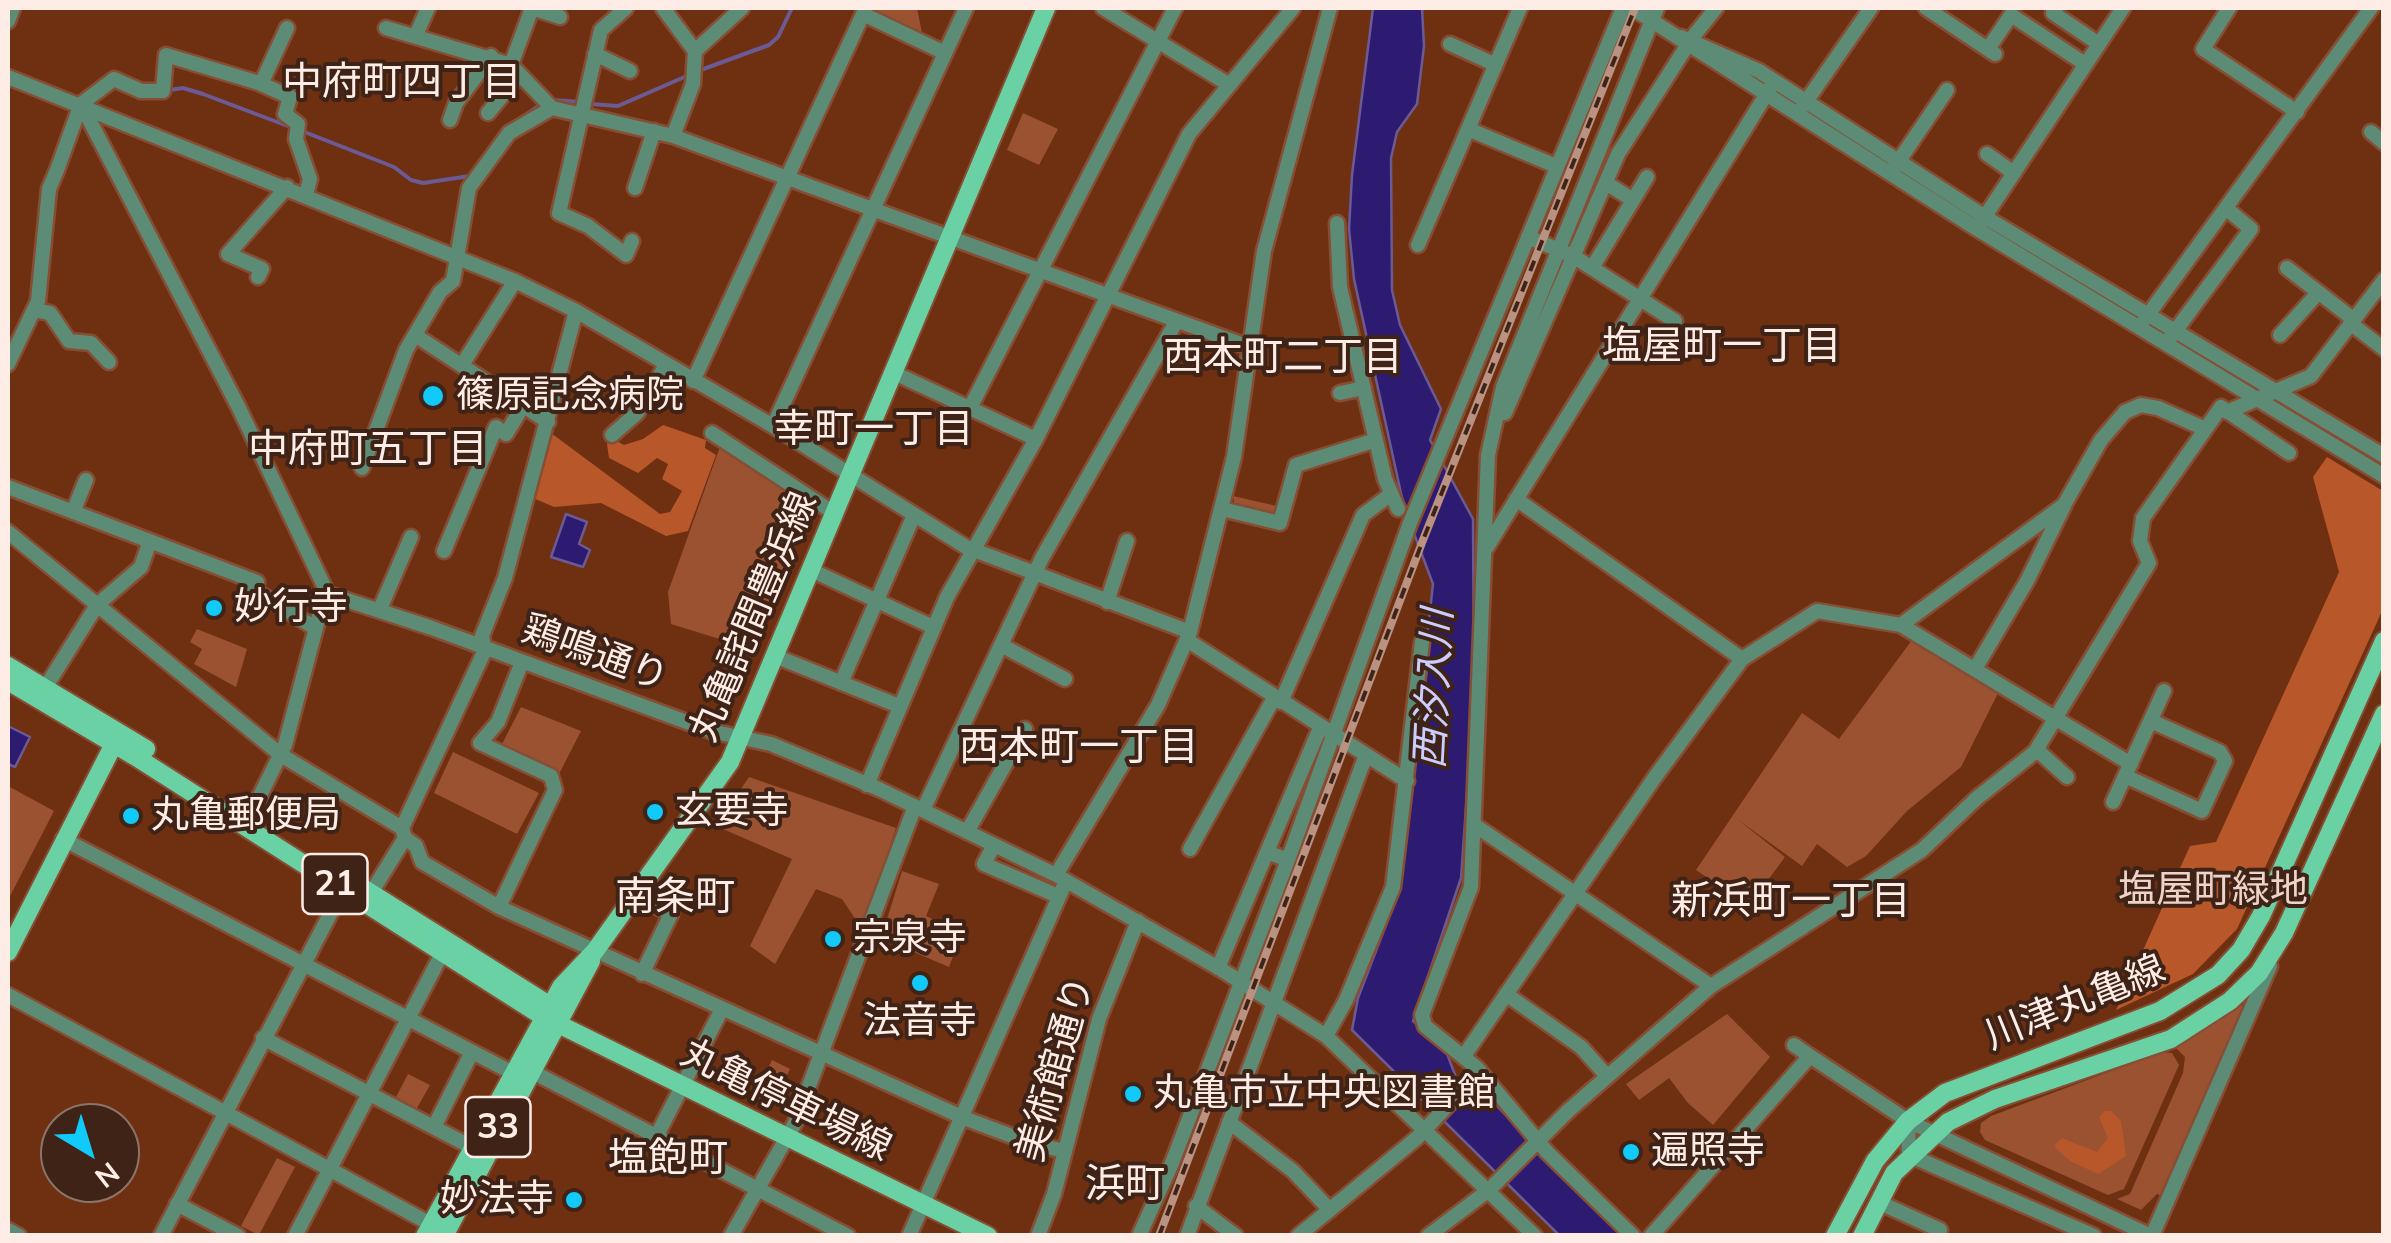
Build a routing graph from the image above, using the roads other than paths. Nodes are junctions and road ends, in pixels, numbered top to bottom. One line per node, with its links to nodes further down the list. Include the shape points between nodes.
1 (13, 8): 25 (street)
2 (428, 8): 28 (street)
3 (532, 8): 24 (street); 39 (street)
4 (626, 8): 34 (street, via 601,30)
5 (662, 8): 36 (street)
6 (742, 8): 36 (street)
7 (966, 8): 33 (street)
8 (1046, 8): 74 (main road, 丸亀詫間豊浜線)
9 (1103, 8): 29 (street)
10 (1175, 8): 29 (street)
11 (1293, 8): 43 (street)
12 (1330, 8): 101 (street, via 1266,242)
13 (1520, 8): 37 (street)
14 (1623, 8): 59 (street)
15 (1632, 8): 23 (street)
16 (1716, 8): 30 (street)
17 (1871, 8): 48 (street)
18 (1926, 8): 38 (street, via 1992,52 2011,15)
19 (2056, 8): 32 (street, via 2053,13)
20 (2123, 8): 32 (street)
21 (2229, 8): 51 (street, via 2203,49)
22 (2371, 8): 51 (street)
23 (1654, 14): 30 (street); 77 (street)
24 (560, 17)
25 (8, 21)
26 (288, 28): 42 (street)
27 (386, 28): 28 (street)
28 (416, 36): 35 (street)
29 (1157, 38): 43 (street); 82 (street)
30 (1686, 40): 44 (street); 64 (street)
31 (1450, 44): 37 (street)
32 (2099, 44): 38 (street)
33 (945, 52): 63 (street, via 864,14); 70 (street)
34 (594, 54): 40 (street); 49 (street)
35 (491, 56): 39 (street); 52 (street)
36 (694, 58): 56 (street, via 693,82)
37 (1494, 64): 53 (street)
38 (2085, 64): 61 (street)
39 (515, 70): 47 (street); 50 (street)
40 (630, 70)
41 (8, 76): 46 (street)
42 (261, 84): 46 (street, via 166,55 163,91 141,91 114,79); 67 (street, via 290,98 285,114 297,128 310,179)
43 (1228, 84): 87 (street, via 1189,134)
44 (1771, 86): 48 (street); 88 (street)
45 (1947, 90): 60 (street)
46 (81, 104): 65 (street); 90 (street, via 50,190); 148 (street, via 238,406)
47 (548, 104): 49 (street); 79 (street, via 509,133 470,188)
48 (1802, 107): 60 (street)
49 (583, 108): 54 (street); 75 (street, via 559,213 626,255)
50 (488, 112)
51 (2297, 112): 69 (street)
52 (450, 120)
53 (1468, 129): 59 (street); 76 (street)
54 (654, 131): 56 (street); 66 (street)
55 (2372, 132): 57 (street)
56 (673, 136): 63 (street)
57 (2384, 143)
58 (1987, 154): 61 (street)
59 (1556, 166): 73 (street)
60 (1894, 167): 72 (street)
61 (2014, 173): 72 (street)
62 (1647, 177): 68 (street)
63 (785, 178): 70 (street); 108 (street)
64 (1606, 183): 68 (street); 78 (street)
65 (287, 187): 67 (street); 83 (street, via 228,254 262,269)
66 (634, 188)
67 (306, 195): 79 (street)
68 (1633, 200): 80 (street)
69 (2227, 209): 93 (street); 100 (street, via 2251,229)
70 (872, 212): 74 (street); 117 (street)
71 (1337, 223): 109 (street, via 1340,287)
72 (1981, 223): 93 (street); 97 (street)
73 (1528, 237): 77 (street); 177 (street)
74 (946, 239): 82 (street); 107 (main road, 丸亀詫間豊浜線)
75 (632, 241)
76 (1418, 245)
77 (1557, 249): 78 (street); 124 (street, via 1503,387)
78 (1573, 256): 80 (street); 124 (street)
79 (460, 258): 85 (street); 98 (street, via 454,282 440,292)
80 (1592, 268): 88 (street)
81 (2287, 268): 86 (street)
82 (1036, 272): 87 (street); 114 (street)
83 (258, 277)
84 (2384, 280): 89 (street)
85 (515, 281): 92 (street); 106 (street)
86 (2318, 292): 95 (street); 99 (street)
87 (1108, 296): 96 (street); 121 (street)
88 (1639, 299): 94 (street); 132 (street)
89 (2368, 300): 91 (street); 95 (street)
90 (34, 310): 103 (street, via 50,313 69,341 91,343); 104 (street)
91 (2384, 310)
92 (576, 311): 105 (street); 116 (street)
93 (2149, 313): 97 (street); 100 (street)
94 (1675, 321)
95 (2352, 321): 102 (street); 110 (street, via 2311,376)
96 (1176, 322): 101 (street); 147 (street)
97 (2140, 327): 100 (street)
98 (415, 335): 106 (street); 126 (street, via 374,424)
99 (2280, 335)
100 (2171, 337): 110 (street); 112 (street)
101 (1249, 348): 135 (street)
102 (2384, 348)
103 (109, 362)
104 (8, 364)
105 (666, 365): 108 (street); 120 (street, via 638,413)
106 (462, 366): 113 (street)
107 (892, 372): 114 (street); 127 (main road, 丸亀詫間豊浜線)
108 (693, 381): 117 (street)
109 (1364, 388): 111 (street); 122 (street)
110 (2277, 391): 112 (street); 125 (street)
111 (1340, 394)
112 (2260, 398): 115 (street); 128 (street)
113 (523, 406): 116 (street); 144 (street, via 506,434 496,427)
114 (970, 408): 121 (street)
115 (2227, 412): 118 (street, via 2221,408); 123 (street)
116 (548, 422): 160 (street, via 504,582 482,636)
117 (773, 426): 127 (street)
118 (2204, 428): 133 (street, via 2158,408 2141,405 2125,412); 174 (street, via 2143,518 2140,540 2149,563)
119 (712, 433): 137 (street)
120 (612, 435)
121 (1036, 439): 145 (street)
122 (1376, 440): 131 (street); 135 (street, via 1296,465 1280,523)
123 (2289, 452)
124 (1488, 455): 143 (street)
125 (2384, 456)
126 (362, 468)
127 (850, 476): 137 (main road, 丸亀詫間豊浜線); 138 (street)
128 (2384, 476)
129 (86, 480): 136 (street)
130 (8, 487): 136 (street)
131 (1392, 494): 134 (street); 171 (street, via 1363,515)
132 (1516, 499): 143 (street); 162 (street)
133 (2064, 505): 153 (street); 165 (street, via 2028,582)
134 (1398, 509)
135 (1222, 510): 156 (street)
136 (73, 512): 142 (street)
137 (834, 513): 146 (main road, 丸亀詫間豊浜線)
138 (914, 515): 145 (street); 149 (street)
139 (8, 532): 151 (street)
140 (411, 537): 152 (street)
141 (1127, 541): 150 (street)
142 (150, 542): 151 (street, via 142,567); 155 (street, via 256,582 254,590)
143 (1486, 548): 190 (street)
144 (444, 551)
145 (974, 551): 147 (street); 154 (street)
146 (810, 570): 149 (street); 161 (main road, 丸亀詫間豊浜線)
147 (1035, 573): 150 (street); 159 (street)
148 (325, 594): 152 (street, 鶏鳴通り); 155 (street)
149 (877, 601): 154 (street); 168 (street)
150 (1107, 602): 156 (street)
151 (97, 605): 169 (street); 181 (street)
152 (380, 610): 160 (street, 鶏鳴通り)
153 (1901, 626): 162 (street, via 1817,611); 165 (street)
154 (933, 627): 172 (street)
155 (316, 628): 181 (street)
156 (1189, 636): 171 (street); 198 (street)
157 (1422, 642): 185 (street)
158 (2384, 642): 235 (main road, 川津丸亀線, via 2261,916 2218,975 2160,1011 1958,1087)
159 (1001, 644): 166 (street); 188 (street)
160 (485, 650): 163 (street, 鶏鳴通り); 192 (street)
161 (775, 656): 168 (street); 179 (main road, 丸亀詫間豊浜線)
162 (1742, 660): 200 (street)
163 (522, 662): 179 (street, 鶏鳴通り); 204 (street, via 498,722 480,743 551,776 555,790)
164 (8, 666): 169 (main road)
165 (1975, 669): 174 (street)
166 (1065, 679)
167 (8, 681): 169 (main road)
168 (842, 683): 172 (street)
169 (42, 691): 178 (main road)
170 (2164, 691): 175 (street)
171 (1277, 700): 177 (street); 195 (street)
172 (899, 706): 186 (street)
173 (2384, 714): 206 (main road, 川津丸亀線)
174 (2060, 718): 180 (street); 183 (street)
175 (2150, 721): 183 (street); 183 (street, via 2220,752 2224,761 2202,811)
176 (1025, 729): 191 (street)
177 (1326, 732): 182 (street); 196 (street); 197 (street)
178 (117, 738): 189 (main road, 21); 193 (main road)
179 (741, 738): 186 (street, 鶏鳴通り, via 772,744); 201 (main road, 丸亀詫間豊浜線)
180 (2037, 750): 184 (street); 214 (street, via 1922,850)
181 (280, 754): 189 (street); 192 (street)
182 (1366, 755): 185 (street); 217 (street)
183 (2128, 770): 187 (street)
184 (2067, 776)
185 (1407, 780): 221 (street, via 1385,913)
186 (867, 785): 188 (street, 鶏鳴通り)
187 (2114, 802)
188 (919, 808): 191 (street, 鶏鳴通り); 225 (street)
189 (247, 821): 199 (main road, 21)
190 (1476, 826): 200 (street); 226 (street, via 1471,887 1422,1014 1425,1026)
191 (967, 832): 194 (street, 鶏鳴通り)
192 (403, 833): 203 (street); 204 (street, via 422,862)
193 (64, 839): 208 (main road); 210 (street)
194 (994, 845): 198 (street, 鶏鳴通り); 202 (street, via 984,864)
195 (1190, 849)
196 (1267, 852): 197 (street); 211 (street)
197 (1288, 860): 213 (street)
198 (1061, 878): 202 (street); 205 (street, 鶏鳴通り)
199 (346, 884): 203 (main road, 21); 210 (street)
200 (1576, 891): 214 (street); 215 (street)
201 (635, 895): 209 (main road, 丸亀詫間豊浜線); 212 (street, via 671,914)
202 (1058, 896): 234 (street)
203 (368, 898): 207 (main road, 21)
204 (499, 907): 209 (street)
205 (1138, 921): 211 (street, 鶏鳴通り); 244 (street, 美術館通り, via 1099,1019)
206 (2284, 933): 239 (main road, 川津丸亀線, via 2259,973 2171,1039 1996,1100); 278 (street)
207 (445, 947): 219 (main road, 21); 220 (street)
208 (8, 948)
209 (595, 951): 212 (street); 219 (main road, 丸亀詫間豊浜線, via 583,982)
210 (302, 965): 220 (street); 222 (street)
211 (1218, 968): 213 (street, 鶏鳴通り)
212 (642, 974): 218 (street)
213 (1240, 982): 217 (street, 鶏鳴通り); 266 (street)
214 (1710, 986): 230 (street)
215 (1506, 994): 226 (street); 230 (street, via 1580,1047)
216 (8, 996): 233 (street)
217 (1276, 1005): 221 (street, 鶏鳴通り); 236 (street)
218 (721, 1011): 225 (street); 231 (street)
219 (550, 1014): 228 (main road, 33); 231 (main road, 丸亀停車場線)
220 (406, 1019): 224 (street); 232 (street)
221 (1326, 1036): 238 (street, 鶏鳴通り)
222 (263, 1038): 232 (street); 233 (street)
223 (1794, 1045): 227 (street)
224 (472, 1052): 228 (street); 237 (street)
225 (824, 1055): 234 (street); 241 (street)
226 (1464, 1056): 229 (street)
227 (1810, 1056): 235 (street); 273 (street)
228 (520, 1071): 240 (street); 243 (main road, 33)
229 (1480, 1071): 238 (street); 242 (street)
230 (1607, 1076): 242 (street)
231 (682, 1086): 240 (street); 241 (main road, 丸亀停車場線)
232 (369, 1093): 237 (street); 246 (street)
233 (224, 1113): 246 (street); 250 (street)
234 (964, 1118): 244 (street); 251 (street)
235 (1908, 1121): 239 (street); 245 (street); 274 (main road, 川津丸亀線, via 1874,1161)
236 (1229, 1122): 252 (street); 253 (street, via 1293,1171)
237 (434, 1127): 243 (street)
238 (1424, 1130): 247 (street, 鶏鳴通り); 253 (street)
239 (1934, 1133): 245 (main road, 川津丸亀線); 254 (street)
240 (656, 1136): 248 (street)
241 (787, 1138): 248 (street); 251 (main road, 丸亀停車場線)
242 (1538, 1142): 247 (street); 272 (street)
243 (478, 1150): 256 (main road, 33)
244 (1066, 1151): 265 (street, 美術館通り)
245 (1909, 1155): 249 (main road, 川津丸亀線); 277 (street)
246 (329, 1167): 256 (street); 260 (street)
247 (1493, 1186): 270 (street); 271 (street, 鶏鳴通り)
248 (757, 1190): 261 (street); 262 (street)
249 (1878, 1202): 275 (main road, 川津丸亀線); 276 (street, via 1940,1230)
250 (177, 1204): 258 (street); 259 (street)
251 (924, 1205): 263 (street); 264 (main road, 丸亀停車場線)
252 (1196, 1206): 267 (street); 268 (street)
253 (1330, 1210): 269 (street)
254 (2110, 1217): 277 (street); 278 (street)
255 (8, 1230): 257 (street)
256 (439, 1233)
257 (19, 1236)
258 (161, 1236)
259 (238, 1236)
260 (294, 1236)
261 (731, 1236)
262 (848, 1236)
263 (909, 1236)
264 (988, 1236)
265 (1038, 1236)
266 (1138, 1236)
267 (1187, 1236)
268 (1236, 1236)
269 (1298, 1236)
270 (1428, 1236)
271 (1535, 1236)
272 (1634, 1236)
273 (1652, 1236)
274 (1835, 1236)
275 (1862, 1236)
276 (1938, 1236)
277 (2097, 1236)
278 (2152, 1236)

